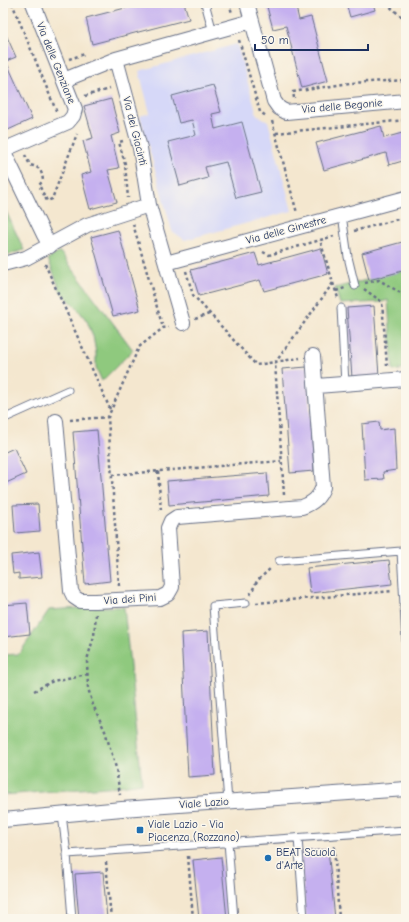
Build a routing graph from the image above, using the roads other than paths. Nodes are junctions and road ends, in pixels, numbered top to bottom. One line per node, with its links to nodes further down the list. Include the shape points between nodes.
1 (32, 3): 7 (street, Via delle Genziane)
2 (205, 3): 5 (lane)
3 (247, 3): 4 (street)
4 (252, 21): 5 (street); 8 (street, Via delle Begonie, via 274,101 286,112)
5 (213, 32): 6 (street)
6 (116, 59): 7 (street); 11 (street, Via dei Giacinti, via 140,148)
7 (64, 80): 9 (street, Via delle Genziane, via 75,110 68,122)
8 (406, 101)
9 (3, 150): 13 (street, via 44,236)
10 (406, 198): 12 (street, Via delle Ginestre)
11 (149, 205): 13 (street, via 87,225); 14 (street)
12 (342, 215): 14 (street, Via delle Ginestre); 16 (lane)
13 (45, 248): 15 (street, via 26,258)
14 (166, 263): 18 (street)
15 (3, 264)
16 (355, 286)
17 (341, 308): 21 (lane)
18 (182, 323)
19 (313, 356): 22 (street)
20 (406, 379): 21 (street)
21 (345, 384): 22 (street)
22 (317, 386): 25 (street, Via dei Pini, via 323,487 320,496 302,507 177,517 171,521 168,528 172,587 168,594 160,598 80,601 71,592)
23 (68, 390): 24 (lane)
24 (3, 419)
25 (56, 421)
26 (279, 561): 27 (lane, via 401,551)
27 (404, 567): 29 (lane)
28 (246, 603): 31 (lane, via 213,606)
29 (406, 641)
30 (406, 789): 31 (street, Viale Lazio)
31 (228, 802): 32 (street, Viale Lazio)
32 (62, 815): 33 (street, Viale Lazio); 37 (lane)
33 (3, 820)
34 (406, 830): 35 (lane)
35 (298, 838): 36 (lane); 40 (lane)
36 (228, 842): 37 (lane); 39 (lane)
37 (67, 854): 38 (lane)
38 (72, 919)
39 (234, 919)
40 (304, 919)

